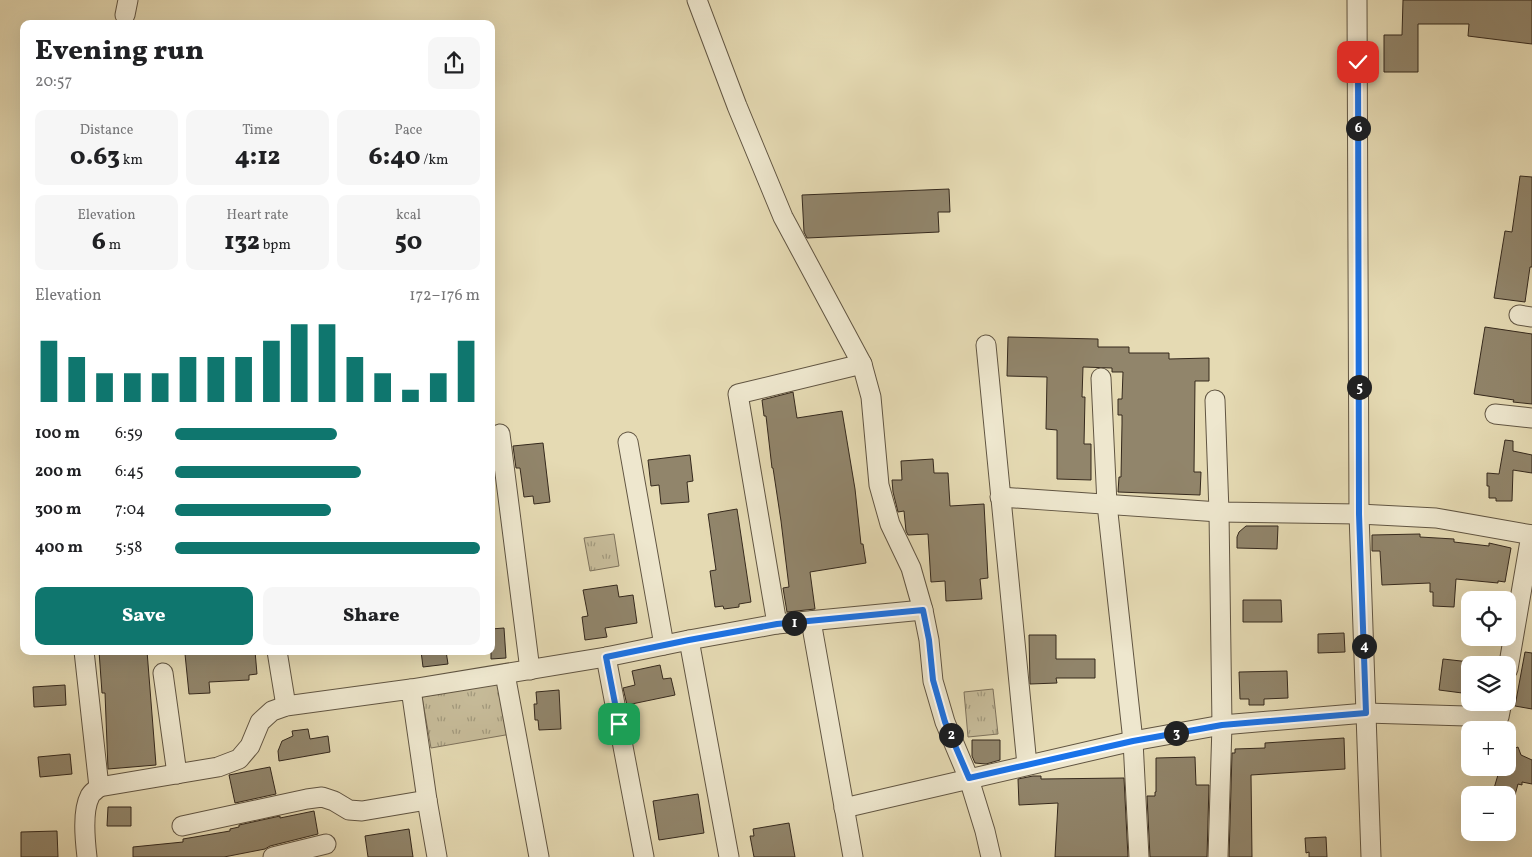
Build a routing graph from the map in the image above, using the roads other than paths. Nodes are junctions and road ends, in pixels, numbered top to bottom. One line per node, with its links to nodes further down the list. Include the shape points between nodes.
1 (697, 0): 4 (street, via 784,217)
2 (1357, 0): 14 (street)
3 (986, 345): 11 (street)
4 (862, 364): 16 (street, via 871,397 879,485 890,524 911,568); 18 (street, via 738,394)
5 (1101, 378): 12 (street)
6 (1215, 400): 13 (street)
7 (1495, 414): 8 (street)
8 (1532, 418)
9 (500, 434): 25 (street)
10 (628, 442): 20 (street)
11 (1000, 497): 12 (street); 34 (street)
12 (1107, 504): 13 (street); 33 (street)
13 (1219, 512): 14 (street); 32 (street)
14 (1359, 514): 15 (street, via 1436,518); 31 (street)
15 (1531, 535): 23 (street)
16 (923, 610): 17 (street); 36 (street, via 933,680 945,722)
17 (811, 621): 18 (street); 39 (street)
18 (777, 624): 19 (street)
19 (689, 640): 20 (street); 47 (street)
20 (664, 645): 24 (street)
21 (84, 655): 37 (street)
22 (278, 655): 29 (street)
23 (1510, 656)
24 (606, 657): 25 (street); 46 (street)
25 (530, 670): 27 (street)
26 (163, 673): 35 (street)
27 (505, 674): 28 (street); 45 (street)
28 (411, 689): 29 (street); 38 (street)
29 (286, 706): 35 (street, via 272,711 260,722 250,746 239,759 218,767)
30 (1500, 711): 31 (street, via 1499,717)
31 (1366, 713): 32 (street); 52 (street)
32 (1222, 725): 33 (street); 51 (street)
33 (1133, 741): 34 (street); 50 (street)
34 (1027, 765): 36 (street)
35 (177, 774): 37 (street)
36 (969, 778): 39 (street); 49 (street)
37 (99, 788): 42 (street, via 90,795 85,814)
38 (427, 800): 40 (street, via 362,811 349,810 322,798 307,799); 44 (street)
39 (844, 808): 48 (street)
40 (182, 826)
41 (326, 844): 43 (street)
42 (86, 857)
43 (273, 857)
44 (438, 857)
45 (539, 857)
46 (644, 857)
47 (729, 857)
48 (853, 857)
49 (991, 857)
50 (1139, 857)
51 (1218, 857)
52 (1371, 857)

